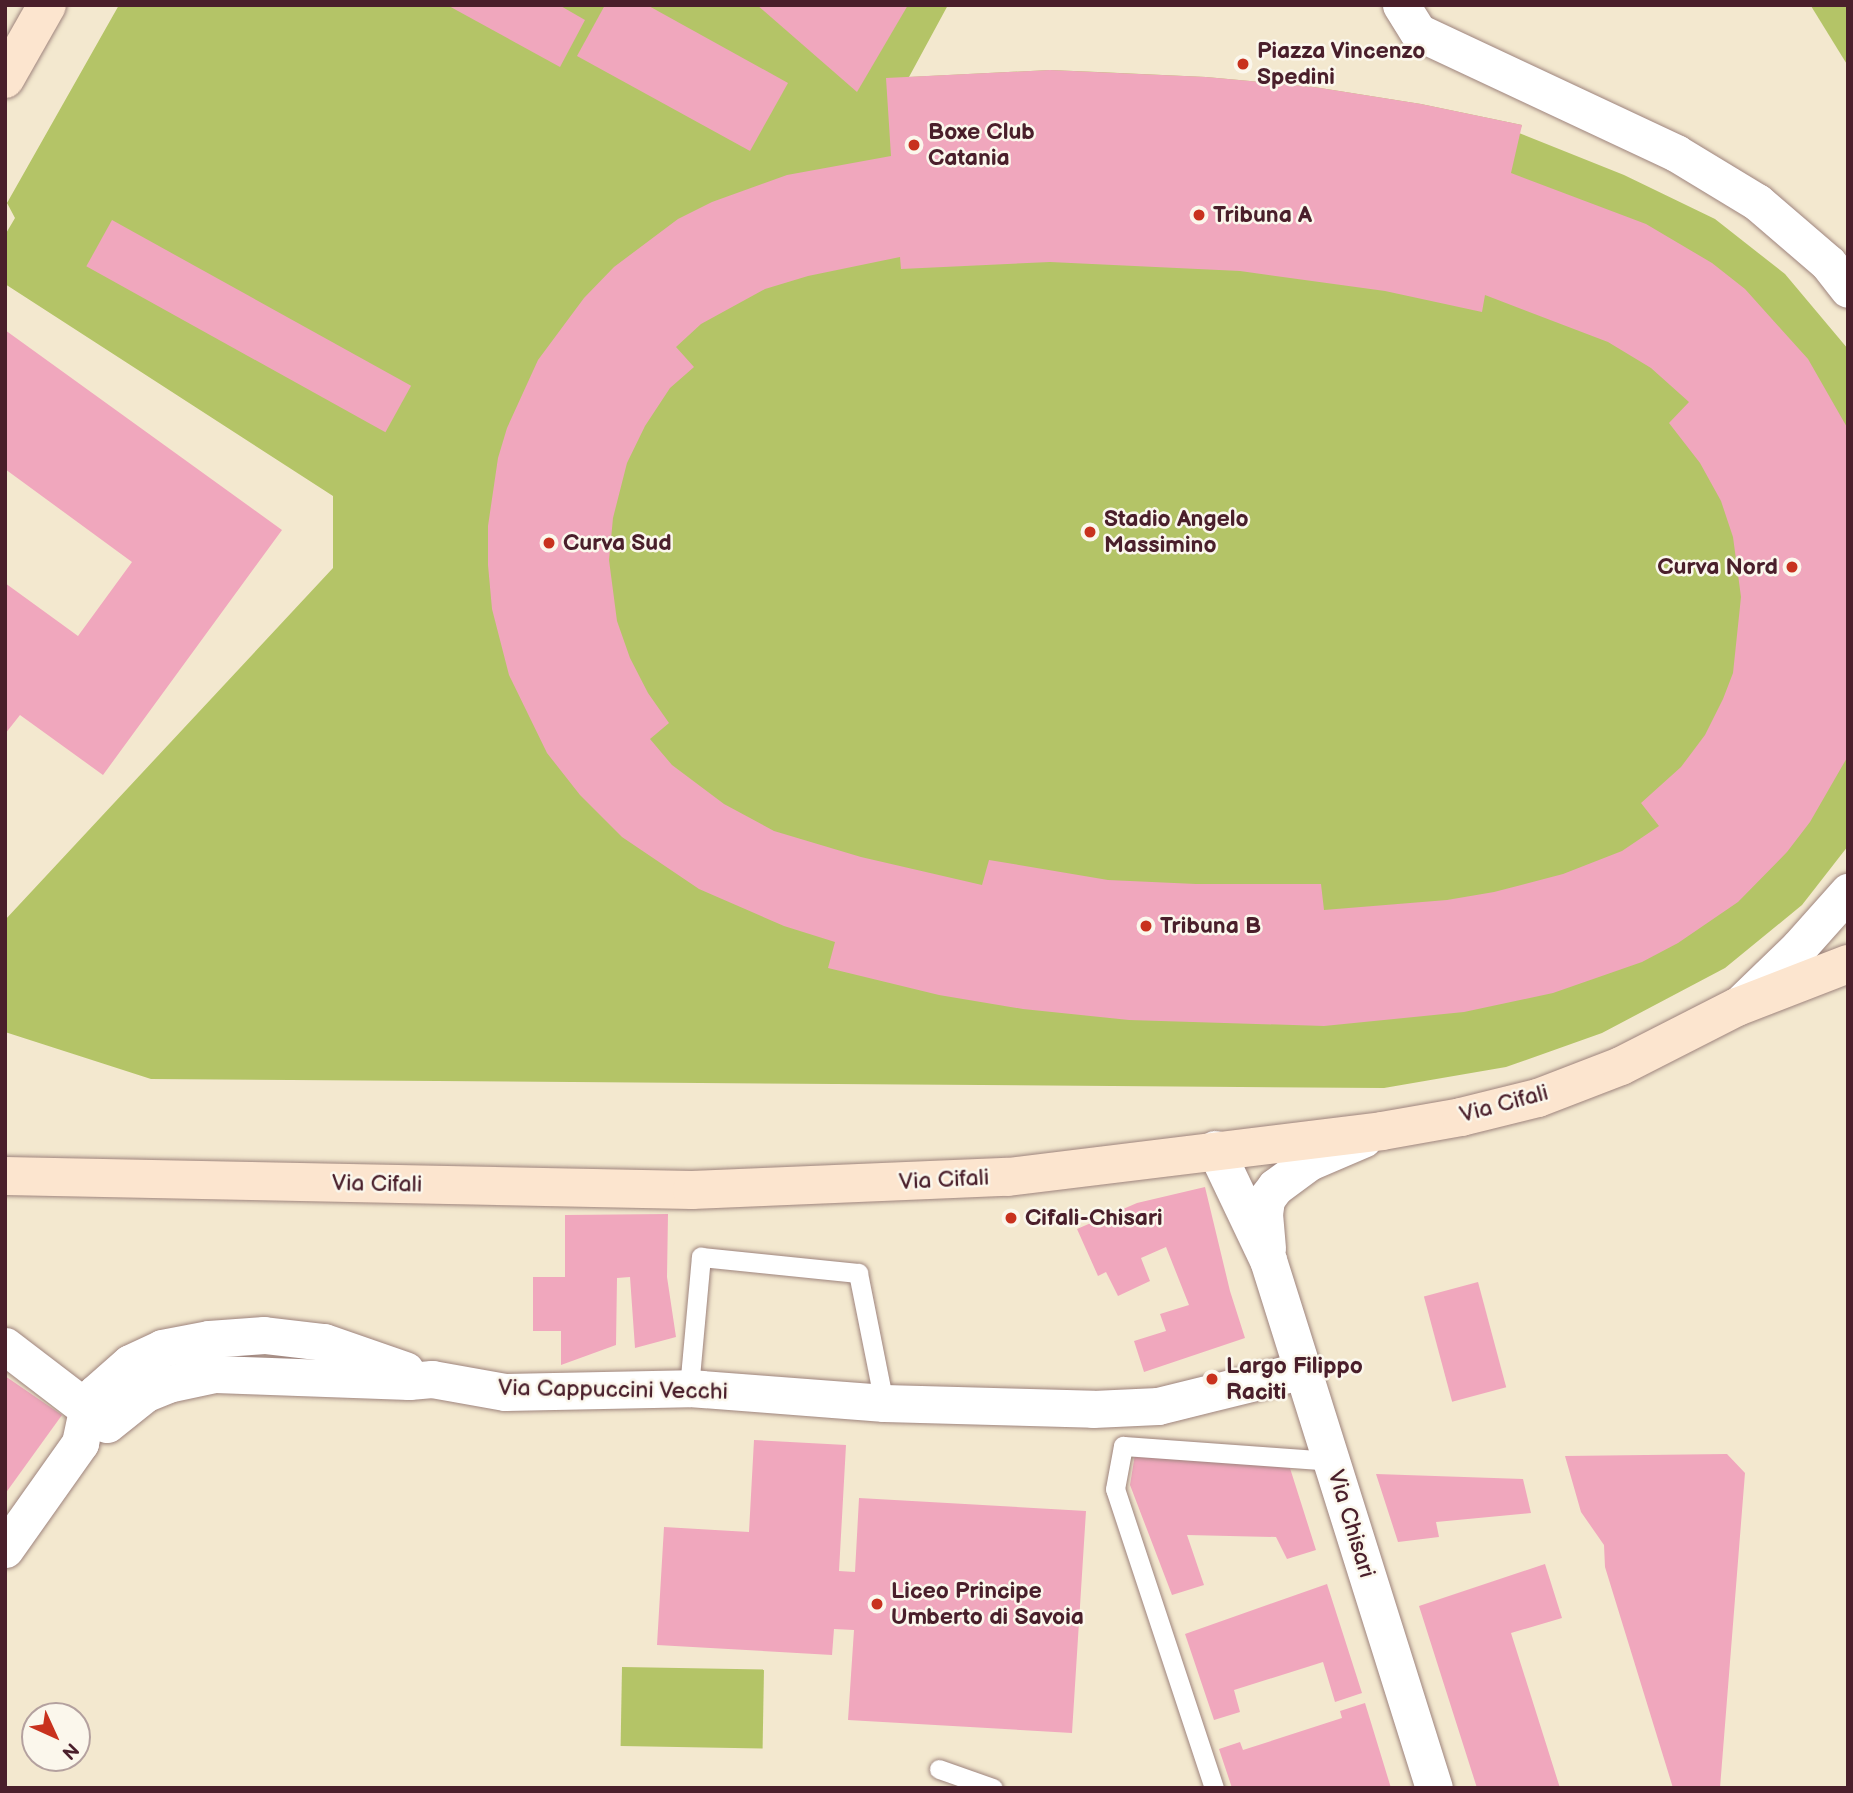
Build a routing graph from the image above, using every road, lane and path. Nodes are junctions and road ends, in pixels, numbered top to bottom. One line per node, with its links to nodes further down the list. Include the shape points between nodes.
1 (47, 5): 3 (main road)
2 (1401, 5): 4 (street, via 1418,32 1675,153 1756,202 1828,263)
3 (5, 79)
4 (1848, 289)
5 (1848, 892): 7 (street, via 1800,947)
6 (1848, 964): 7 (main road, Via Cifali)
7 (1737, 1007): 8 (main road, Via Cifali, via 1621,1066 1538,1098)
8 (1382, 1131): 9 (main road, Via Cifali); 11 (street, via 1309,1162 1275,1186 1266,1199 1264,1214)
9 (1215, 1149): 10 (main road, Via Cifali, via 1008,1177 692,1190); 11 (street)
10 (5, 1177)
11 (1268, 1260): 13 (street, Via Chisari)
12 (5, 1346): 16 (street)
13 (1303, 1370): 15 (street, Via Cappuccini Vecchi, via 1158,1406 1093,1409); 17 (street, Via Chisari)
14 (689, 1388): 15 (street, Via Cappuccini Vecchi); 15 (lane, via 701,1257 858,1273); 16 (street, Via Cappuccini Vecchi, via 505,1392 432,1379 324,1342 264,1335 162,1348 130,1363 96,1393)
15 (884, 1403)
16 (87, 1409): 18 (street, via 80,1443)
17 (1331, 1461): 21 (lane, via 1123,1446 1115,1489); 22 (street, Via Chisari)
18 (5, 1549)
19 (939, 1769): 20 (lane)
20 (993, 1788)
21 (1214, 1788)
22 (1434, 1788)

